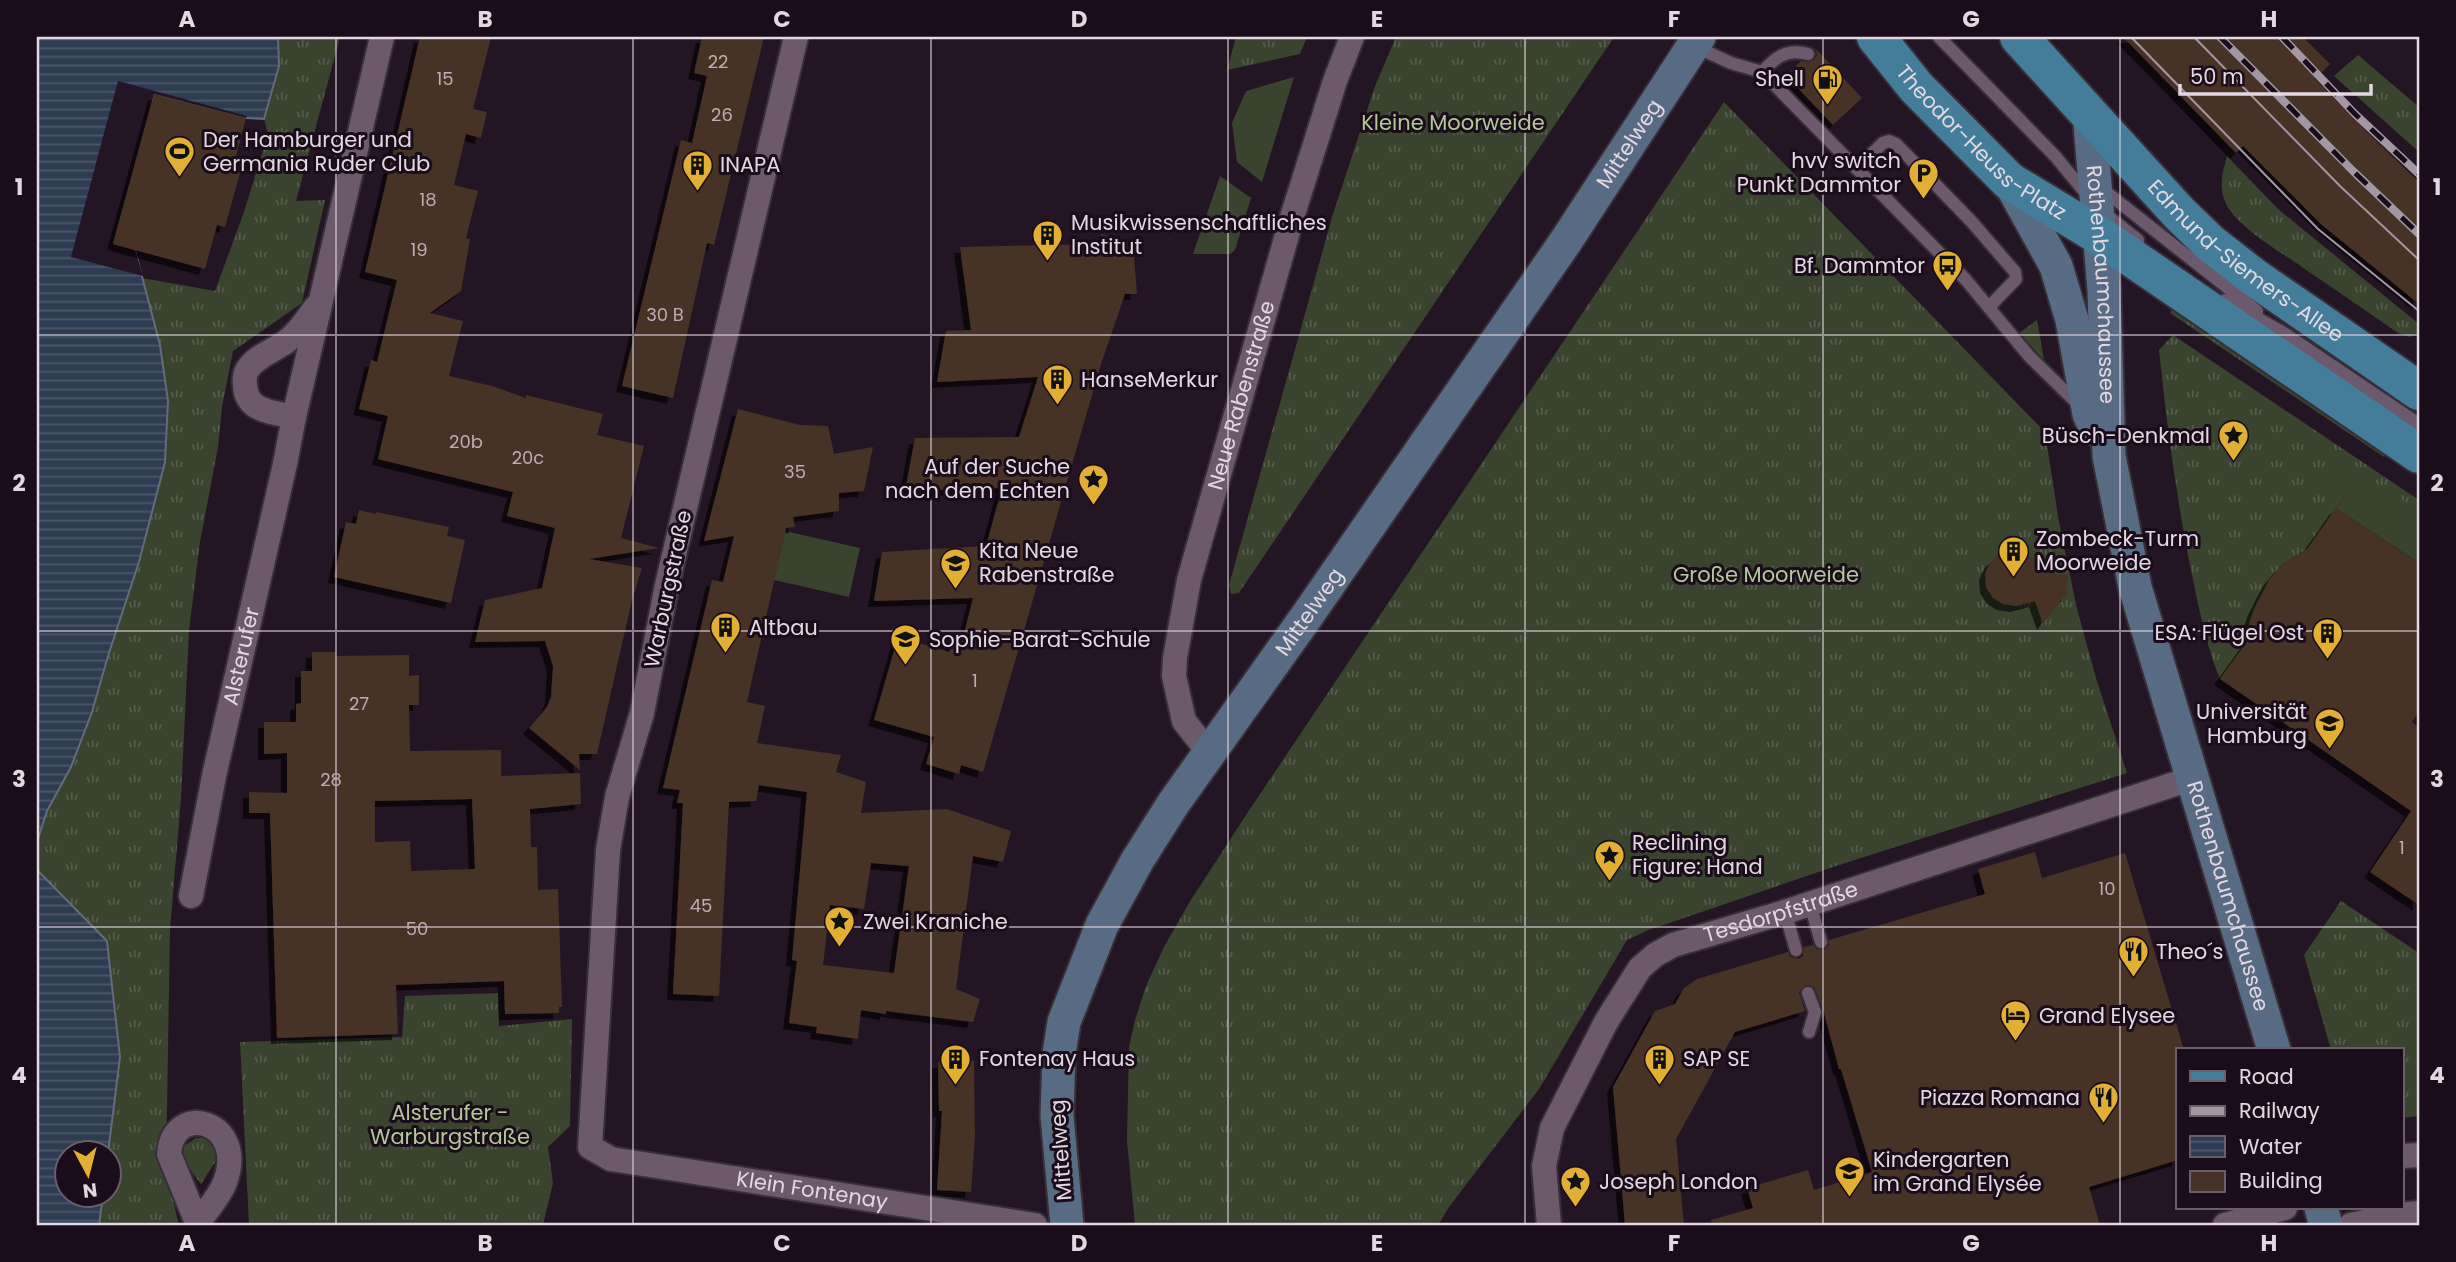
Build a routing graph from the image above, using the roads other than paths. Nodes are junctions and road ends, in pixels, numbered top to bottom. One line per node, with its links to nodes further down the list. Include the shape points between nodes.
1 (382, 37): 19 (street, Alsterufer)
2 (796, 37): 38 (street, Warburgstraße, via 667,586 642,713 613,817)
3 (1352, 37): 28 (street, Neue Rabenstraße, via 1293,214 1189,580 1174,676 1184,721)
4 (1876, 37): 16 (main road, Theodor-Heuss-Platz, via 1916,87)
5 (1939, 37): 13 (lane, Theodor-Heuss-Platz)
6 (2019, 37): 12 (main road)
7 (1699, 40): 9 (lane, via 1731,63); 28 (street, Mittelweg, via 1566,242)
8 (1808, 54): 9 (lane, via 1793,51 1777,56)
9 (1762, 72): 11 (lane)
10 (1789, 79): 11 (lane)
11 (1774, 83): 14 (lane, via 1827,128)
12 (2089, 113): 15 (main road, Edmund-Siemers-Allee); 17 (street, Rothenbaumchaussee)
13 (2055, 156): 17 (lane, Theodor-Heuss-Platz); 17 (lane, Theodor-Heuss-Platz)
14 (1857, 168): 20 (lane); 20 (lane, via 1883,143 1896,144 1971,221 2015,272 2016,279)
15 (2145, 175): 18 (lane, via 2163,216); 22 (main road, Edmund-Siemers-Allee, via 2219,250)
16 (2009, 181): 17 (main road, Theodor-Heuss-Platz); 23 (street, Rothenbaumchaussee, via 2056,266 2072,320)
17 (2097, 208): 18 (main road, Edmund-Siemers-Allee); 18 (lane, Edmund-Siemers-Allee); 27 (street, Rothenbaumchaussee)
18 (2166, 262): 21 (lane, Edmund-Siemers-Allee); 21 (lane, Edmund-Siemers-Allee, via 2209,293); 26 (main road, Edmund-Siemers-Allee)
19 (321, 298): 24 (street, Alsterufer); 24 (street, Alsterufer, via 288,341 253,363 244,379 252,405)
20 (1989, 307): 23 (lane, via 2029,356)
21 (2284, 333): 25 (lane, Edmund-Siemers-Allee)
22 (2419, 391)
23 (2089, 414): 27 (street, Rothenbaumchaussee)
24 (294, 417): 30 (street, Alsterufer)
25 (2419, 424)
26 (2419, 454)
27 (2109, 456): 29 (street, Rothenbaumchaussee, via 2135,587)
28 (1209, 753): 42 (street, Mittelweg, via 1137,861 1102,925 1064,1022 1057,1116)
29 (2193, 778): 31 (street, Tesdorpfstraße); 37 (street, Rothenbaumchaussee)
30 (191, 896)
31 (1810, 904): 32 (street, Tesdorpfstraße); 33 (lane)
32 (1785, 912): 34 (lane); 43 (street, Tesdorpfstraße, via 1673,945 1640,968 1552,1128 1544,1166)
33 (1821, 942)
34 (1797, 950)
35 (1808, 993): 36 (lane, via 1815,1012)
36 (1809, 1032)
37 (2273, 1048)
38 (590, 1147): 41 (street, Klein Fontenay, via 611,1159)
39 (2278, 1210): 44 (street)
40 (2419, 1213): 45 (street)
41 (1035, 1225)
42 (1067, 1225)
43 (1549, 1225)
44 (2225, 1225)
45 (2351, 1225)

